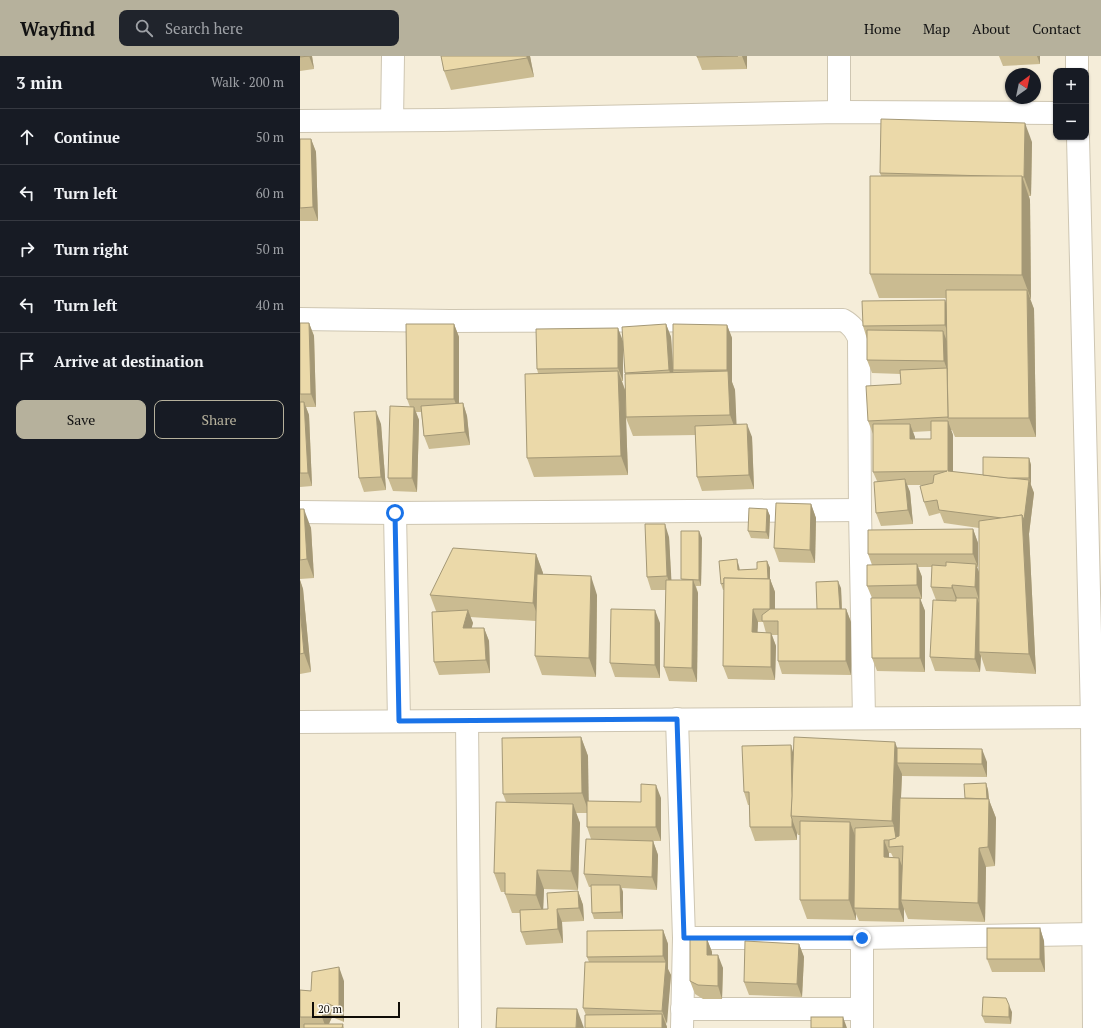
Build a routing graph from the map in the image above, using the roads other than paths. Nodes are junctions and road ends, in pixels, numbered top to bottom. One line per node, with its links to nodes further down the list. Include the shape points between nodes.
1 (392, 56): 8 (street)
2 (838, 56): 5 (street)
3 (1077, 56): 4 (street)
4 (1077, 68)
5 (839, 112): 6 (street); 8 (street)
6 (1053, 113)
7 (300, 120): 8 (street)
8 (392, 120)
9 (1078, 140): 10 (street)
10 (1092, 300): 15 (street)
11 (300, 319): 12 (street, via 843,320 853,327 859,338)
12 (860, 510): 14 (street); 16 (street)
13 (300, 512): 14 (street)
14 (395, 513): 18 (street)
15 (1097, 717): 16 (street); 21 (street)
16 (864, 718): 17 (street)
17 (677, 719): 19 (street); 22 (street)
18 (399, 721): 19 (street); 20 (street)
19 (467, 721): 26 (street)
20 (300, 722)
21 (1094, 934): 23 (street); 27 (street)
22 (684, 938): 23 (street); 24 (street)
23 (862, 938): 25 (street)
24 (682, 1019): 25 (street)
25 (862, 1019)
26 (470, 1028)
27 (1094, 1028)

